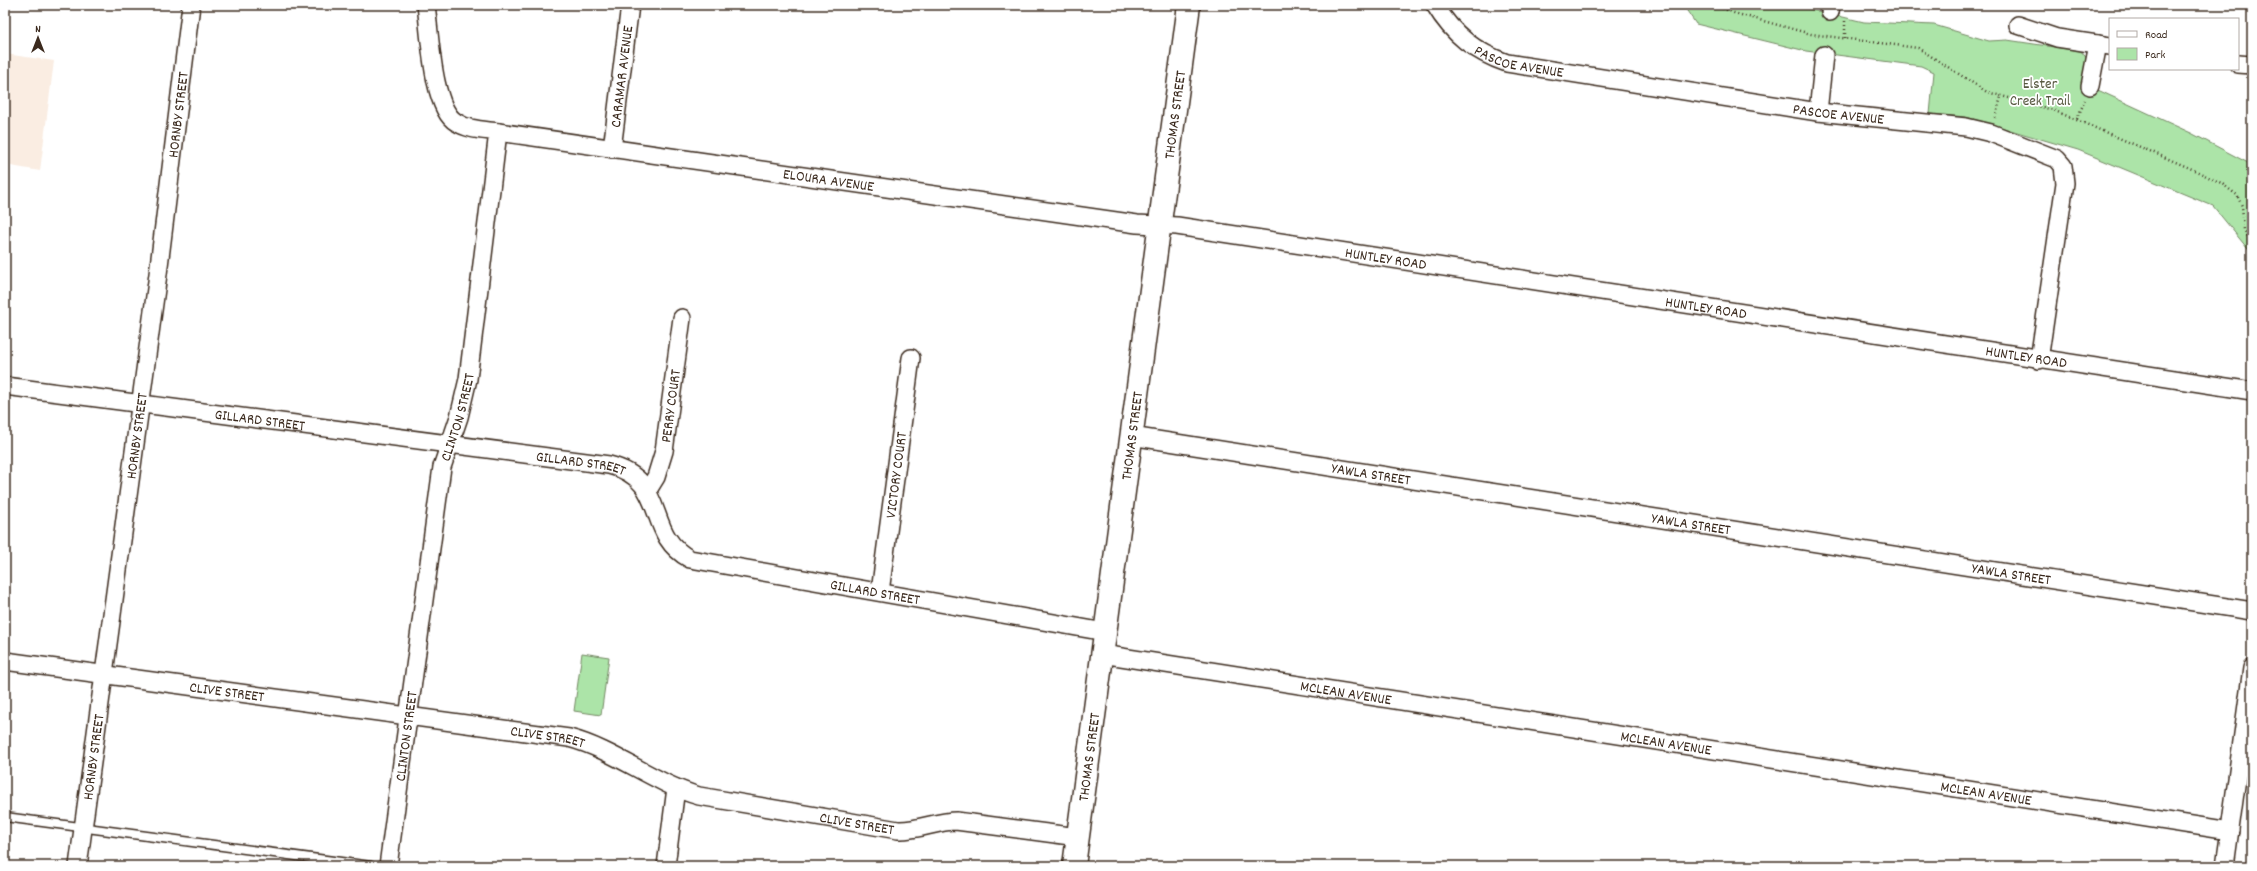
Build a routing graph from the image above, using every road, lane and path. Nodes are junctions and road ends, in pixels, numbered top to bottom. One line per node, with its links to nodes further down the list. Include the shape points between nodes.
1 (191, 5): 25 (street, HORNBY STREET)
2 (426, 5): 15 (street, via 437,89 444,110 455,122 462,125)
3 (630, 5): 17 (street, CARAMAR AVENUE)
4 (1189, 5): 18 (street, THOMAS STREET)
5 (1436, 5): 14 (street, PASCOE AVENUE, via 1443,18 1465,42 1477,50 1507,62)
6 (1715, 5): 13 (path, via 1734,13 1811,34 1918,48 1987,92)
7 (2018, 25): 8 (street, via 2050,36)
8 (2104, 45): 12 (street)
9 (1824, 55): 14 (street)
10 (2239, 64): 11 (street)
11 (2252, 66)
12 (2090, 86)
13 (2001, 97): 16 (path); 19 (path, via 2038,104 2077,119 2221,183 2240,201 2244,230)
14 (1818, 112): 16 (street, PASCOE AVENUE, via 1954,125)
15 (498, 132): 17 (street, ELOURA AVENUE); 27 (street, CLINTON STREET, via 468,379)
16 (1991, 133): 22 (street, PASCOE AVENUE, via 2057,159 2065,172)
17 (612, 149): 18 (street, ELOURA AVENUE)
18 (1159, 226): 22 (street, HUNTLEY ROAD, via 1177,226); 26 (street, THOMAS STREET)
19 (2252, 243)
20 (682, 318): 28 (street, PERRY COURT, via 664,450 656,477)
21 (911, 358): 29 (street, VICTORY COURT)
22 (2039, 360): 24 (street, HUNTLEY ROAD)
23 (5, 386): 25 (street, GILLARD STREET)
24 (2252, 391)
25 (140, 404): 27 (street, GILLARD STREET); 35 (street, HORNBY STREET)
26 (1131, 436): 30 (street, YAWLA STREET); 31 (street, THOMAS STREET)
27 (449, 446): 28 (street, GILLARD STREET, via 609,465 632,473); 36 (street, CLINTON STREET, via 442,467)
28 (648, 490): 29 (street, GILLARD STREET, via 663,533 680,554 690,559)
29 (880, 592): 31 (street, GILLARD STREET)
30 (2252, 611)
31 (1105, 632): 32 (street, THOMAS STREET)
32 (1102, 654): 40 (street, MCLEAN AVENUE); 41 (street, THOMAS STREET)
33 (5, 661): 35 (street, CLIVE STREET)
34 (2252, 668): 40 (street)
35 (104, 675): 36 (street, CLIVE STREET); 39 (street, HORNBY STREET)
36 (408, 716): 37 (street, CLIVE STREET, via 582,742); 44 (street, CLINTON STREET)
37 (676, 788): 41 (street, CLIVE STREET, via 699,796 898,830 956,821); 45 (street)
38 (5, 817): 39 (lane)
39 (84, 828): 42 (street, HORNBY STREET); 43 (lane)
40 (2230, 831): 47 (street)
41 (1078, 837): 46 (street, THOMAS STREET)
42 (78, 866)
43 (371, 866)
44 (388, 866)
45 (666, 866)
46 (1074, 866)
47 (2225, 866)

